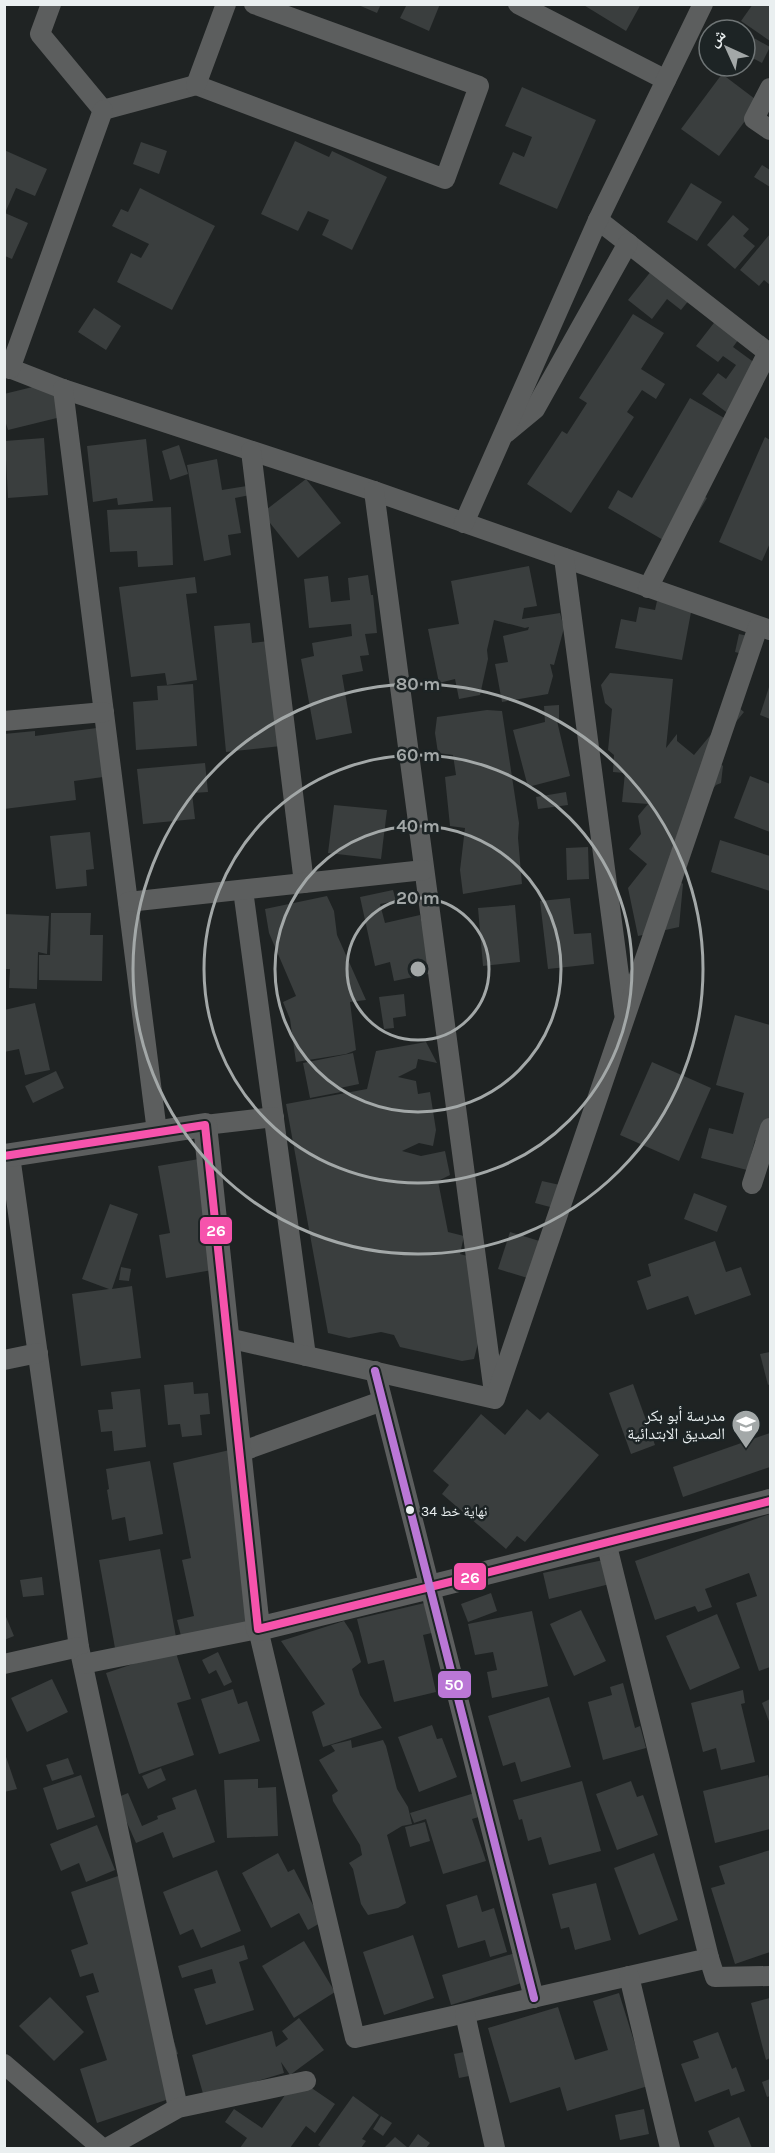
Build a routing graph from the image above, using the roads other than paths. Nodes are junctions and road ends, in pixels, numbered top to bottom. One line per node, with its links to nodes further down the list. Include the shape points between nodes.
1 (51, 4): 9 (street, via 40,34)
2 (226, 4): 7 (street)
3 (254, 4): 7 (street, via 479,86 445,179)
4 (518, 4): 6 (street)
5 (703, 4): 6 (street)
6 (666, 80): 11 (street)
7 (196, 85): 9 (street)
8 (771, 88): 10 (street, via 754,119)
9 (103, 110): 14 (street)
10 (771, 130)
11 (598, 220): 12 (street); 16 (street)
12 (628, 243): 13 (street); 16 (street, via 535,409)
13 (769, 353): 21 (street)
14 (7, 368): 15 (street)
15 (63, 389): 17 (street); 23 (street)
16 (503, 435): 19 (street)
17 (251, 451): 18 (street); 26 (street)
18 (374, 491): 19 (street); 25 (street)
19 (464, 523): 20 (street)
20 (564, 558): 21 (street); 29 (street)
21 (648, 588): 22 (street)
22 (764, 628): 29 (street)
23 (104, 712): 24 (street); 28 (street)
24 (4, 721)
25 (424, 870): 26 (street); 41 (street)
26 (304, 883): 27 (street)
27 (243, 890): 28 (street); 30 (street)
28 (128, 902): 33 (street)
29 (624, 1019): 41 (street)
30 (274, 1117): 31 (street); 38 (street)
31 (205, 1125): 33 (street); 36 (street)
32 (771, 1128): 35 (street)
33 (158, 1132): 34 (street)
34 (7, 1156): 37 (street)
35 (752, 1184)
36 (228, 1338): 38 (street); 43 (street)
37 (38, 1353): 39 (street); 48 (street)
38 (306, 1356): 40 (street)
39 (4, 1360)
40 (375, 1371): 41 (street); 42 (street)
41 (495, 1398)
42 (382, 1401): 43 (street); 46 (street)
43 (240, 1452): 47 (street)
44 (771, 1500): 45 (street)
45 (606, 1542): 46 (street); 50 (street)
46 (430, 1587): 47 (street); 53 (street)
47 (258, 1629): 48 (street); 54 (street, via 356,2038)
48 (81, 1655): 49 (street); 57 (street)
49 (4, 1664)
50 (709, 1958): 51 (street); 52 (street, via 715,1977)
51 (629, 1976): 53 (street); 61 (street)
52 (771, 1976)
53 (534, 1998): 54 (street)
54 (465, 2014): 60 (street)
55 (4, 2064): 58 (street)
56 (306, 2081): 57 (street)
57 (178, 2108): 59 (street)
58 (102, 2148)
59 (107, 2148)
60 (495, 2148)
61 (670, 2148)

